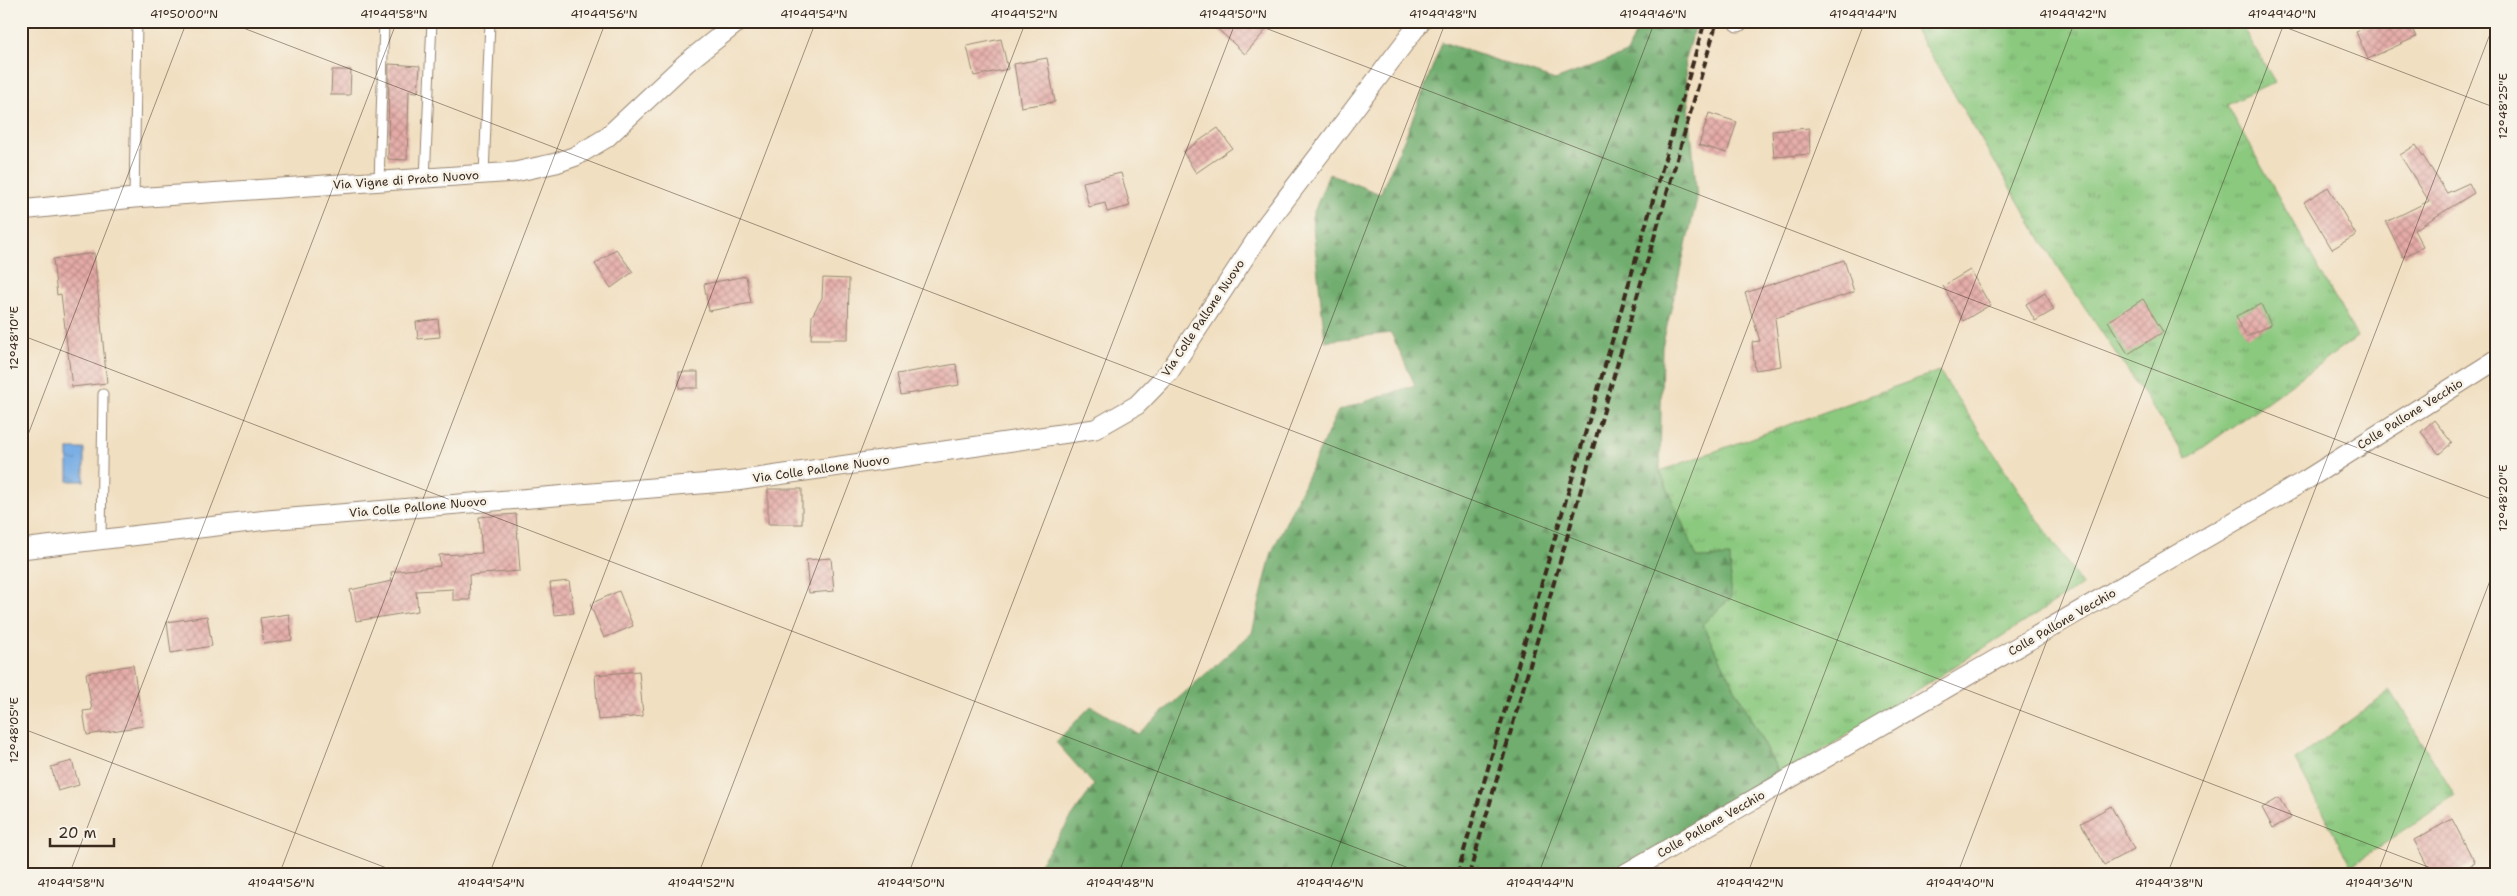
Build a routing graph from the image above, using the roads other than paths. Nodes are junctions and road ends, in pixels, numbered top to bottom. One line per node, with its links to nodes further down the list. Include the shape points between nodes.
1 (137, 21): 10 (lane)
2 (384, 21): 9 (lane)
3 (432, 21): 8 (lane)
4 (490, 21): 7 (lane)
5 (739, 21): 7 (street, Via Vigne di Prato Nuovo, via 686,62 593,147 537,168)
6 (1421, 21): 14 (street, Via Colle Pallone Nuovo, via 1266,225 1169,372 1136,405 1095,429 736,480 267,520)
7 (484, 175): 8 (street, Via Vigne di Prato Nuovo)
8 (425, 179): 9 (street, Via Vigne di Prato Nuovo)
9 (379, 183): 10 (street, Via Vigne di Prato Nuovo)
10 (134, 198): 11 (street, Via Vigne di Prato Nuovo)
11 (21, 210)
12 (2496, 360): 16 (street, Colle Pallone Vecchio, via 2306,480)
13 (103, 394): 14 (lane)
14 (101, 540): 15 (street, Via Colle Pallone Nuovo)
15 (21, 549)
16 (1623, 875)

